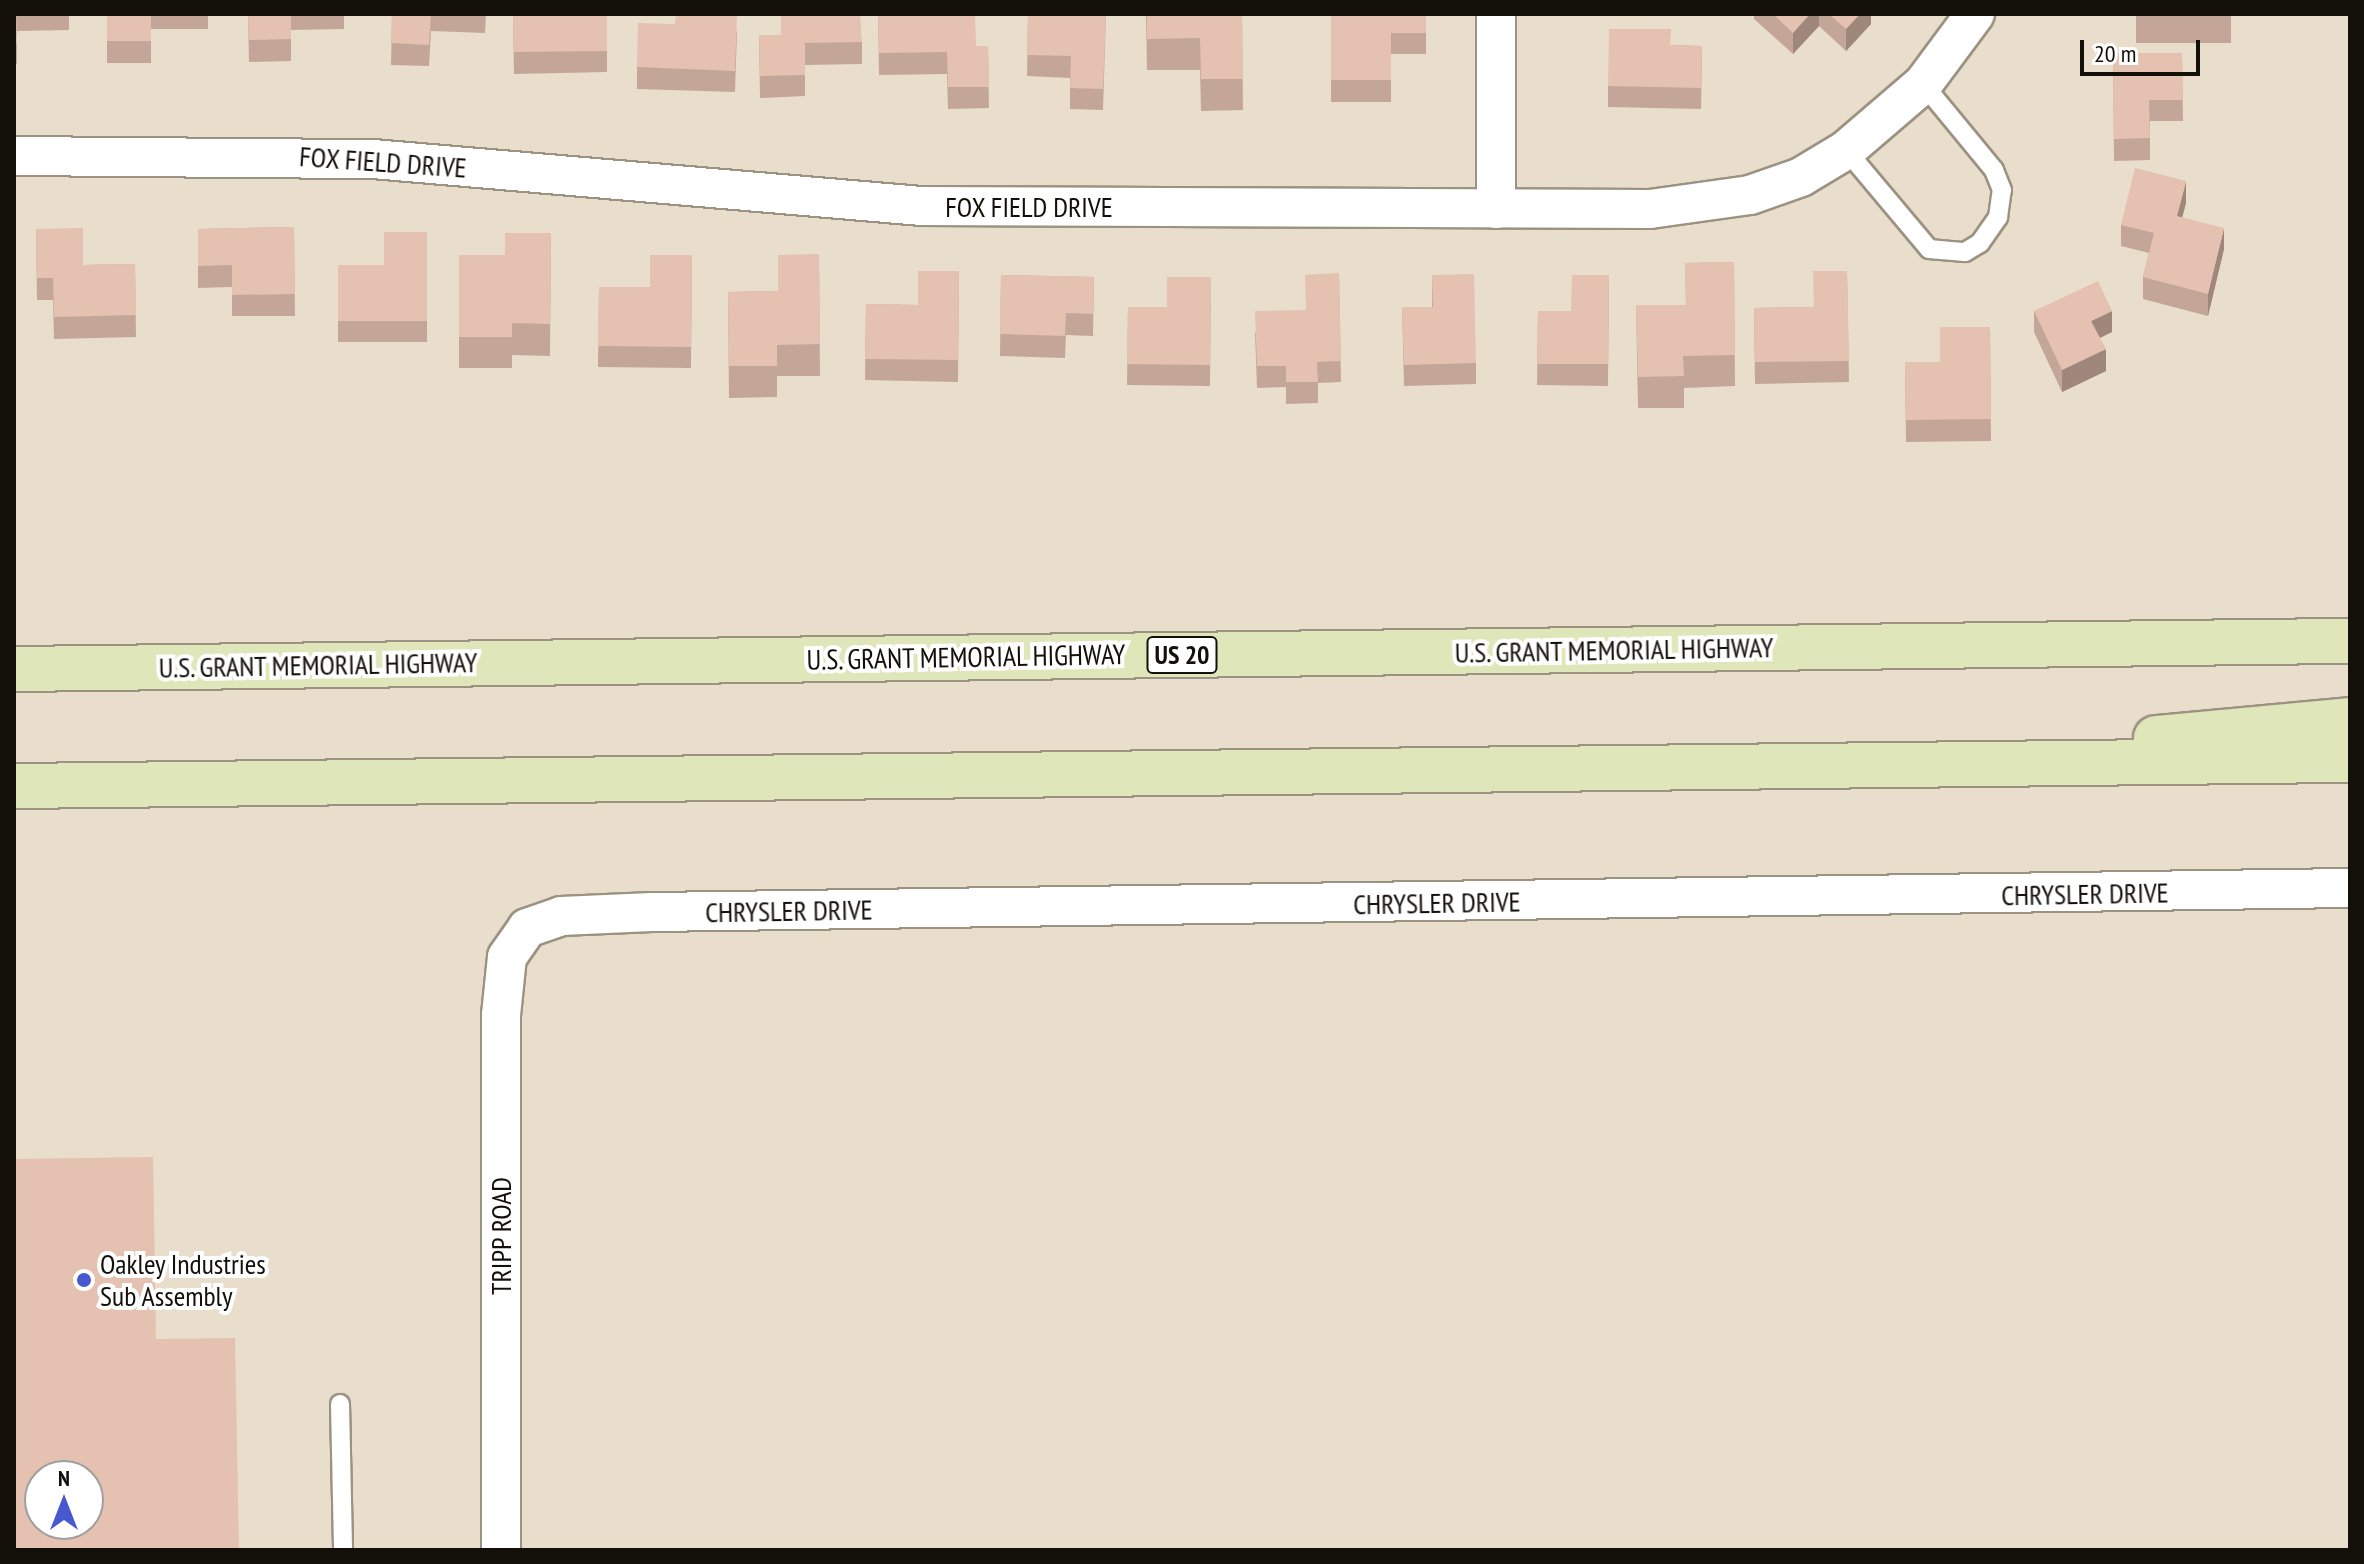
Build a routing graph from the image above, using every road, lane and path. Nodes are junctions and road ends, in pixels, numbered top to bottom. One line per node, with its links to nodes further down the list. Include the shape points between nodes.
1 (1496, 14): 6 (street)
2 (1975, 14): 3 (street, FOX FIELD DRIVE)
3 (1923, 84): 4 (street, FOX FIELD DRIVE); 4 (lane, via 1994,170 2002,190 1998,217 1980,243 1965,252 1929,249)
4 (1846, 150): 6 (street, FOX FIELD DRIVE, via 1801,177 1695,204)
5 (14, 156): 6 (street, FOX FIELD DRIVE, via 373,159 921,206)
6 (1496, 209)
7 (2350, 641): 8 (main road, U.S. GRANT MEMORIAL HIGHWAY / US 20)
8 (14, 669)
9 (2350, 720): 10 (main road, via 2229,727)
10 (2011, 760): 11 (main road); 12 (main road)
11 (2350, 760)
12 (14, 786)
13 (2350, 888): 14 (street, CHRYSLER DRIVE, via 652,912 561,916)
14 (527, 928): 17 (street, TRIPP ROAD, via 507,957 501,1015)
15 (340, 1404): 16 (lane)
16 (343, 1550)
17 (501, 1550)

